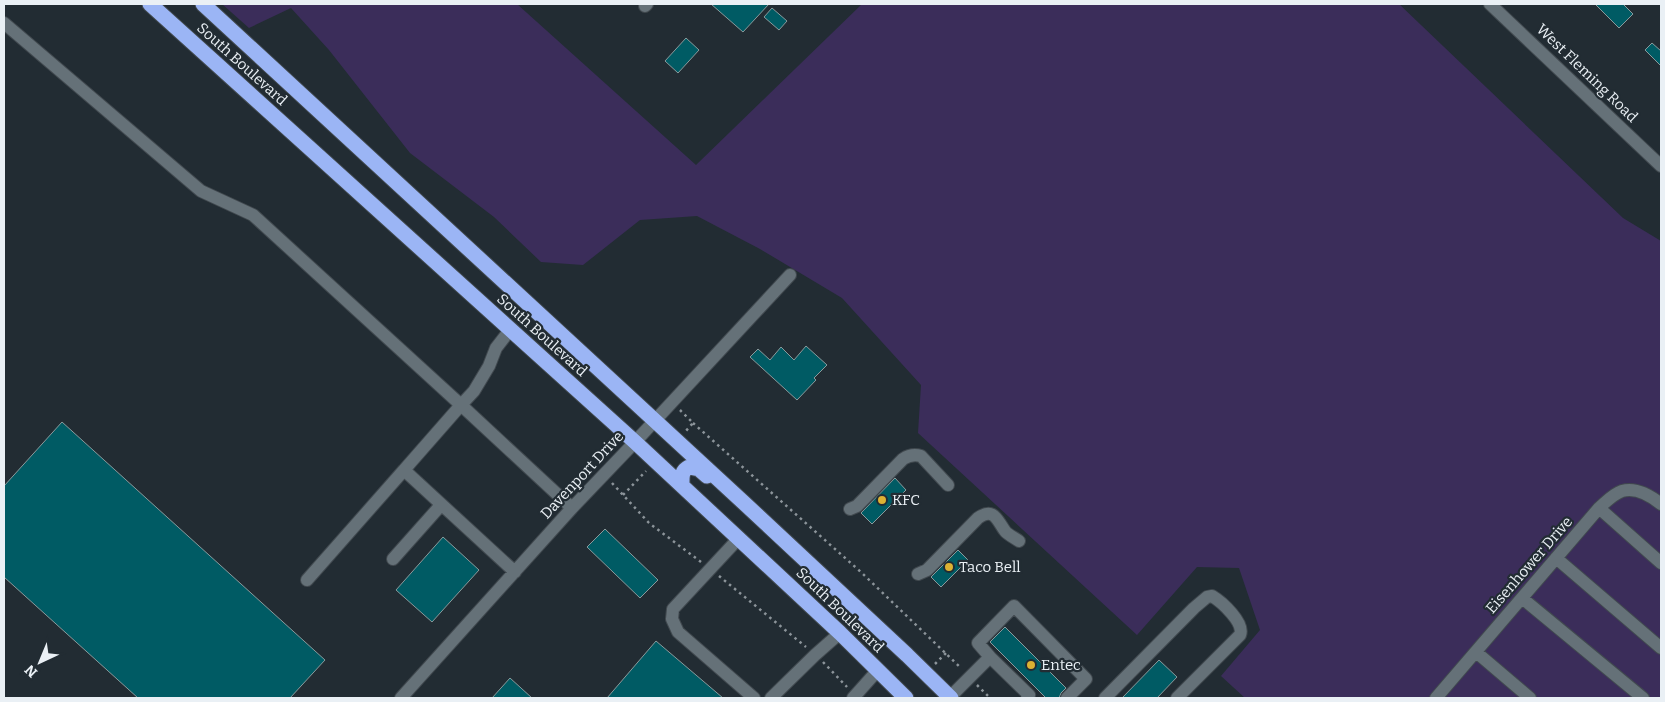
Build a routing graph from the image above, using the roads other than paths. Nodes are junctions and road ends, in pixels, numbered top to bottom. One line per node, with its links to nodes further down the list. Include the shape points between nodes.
1 (150, 4): 7 (highway, South Boulevard)
2 (203, 4): 9 (highway, South Boulevard)
3 (1490, 4): 5 (street, West Fleming Road)
4 (4, 23): 8 (street, via 201,191 253,214)
5 (1661, 166)
6 (790, 275): 9 (street, Davenport Drive)
7 (510, 330): 8 (street, via 496,348 474,391); 10 (highway, South Boulevard)
8 (461, 405): 11 (street); 17 (street)
9 (655, 421): 10 (street, Davenport Drive); 14 (highway, South Boulevard)
10 (636, 442): 12 (highway, South Boulevard); 17 (street, Davenport Drive)
11 (404, 470): 16 (street); 27 (street)
12 (682, 485): 14 (highway, via 684,469 698,469); 20 (highway, South Boulevard)
13 (948, 485): 19 (street, via 921,456 909,455)
14 (743, 502): 41 (highway, South Boulevard)
15 (1661, 504): 18 (street, Eisenhower Drive, via 1638,491 1622,491)
16 (442, 505): 22 (street); 25 (street)
17 (572, 508): 25 (street, Davenport Drive)
18 (1599, 508): 23 (street, Eisenhower Drive); 24 (street)
19 (850, 510)
20 (739, 538): 29 (highway, South Boulevard); 38 (street, via 673,609 672,619 678,632)
21 (1019, 541): 26 (street, via 1006,532 996,517 983,514 927,570)
22 (393, 558)
23 (1556, 558): 28 (street, Eisenhower Drive); 30 (street)
24 (1661, 563)
25 (515, 572): 37 (street, Davenport Drive)
26 (918, 574)
27 (307, 580)
28 (1522, 598): 31 (street, Eisenhower Drive); 46 (street)
29 (840, 633): 33 (highway, South Boulevard); 39 (street)
30 (1661, 648)
31 (1476, 652): 36 (street, Eisenhower Drive); 45 (street)
32 (990, 657): 35 (street); 41 (street); 42 (street, via 978,644 1014,606 1086,679)
33 (878, 670): 34 (street); 40 (highway, South Boulevard)
34 (854, 697)
35 (1030, 697)
36 (1440, 697)
37 (401, 698)
38 (754, 698)
39 (771, 698)
40 (906, 698)
41 (950, 698)
42 (1067, 698)
43 (1105, 698): 44 (street, via 1194,608 1212,596 1240,623 1242,630)
44 (1177, 698)
45 (1530, 698)
46 (1643, 698)

